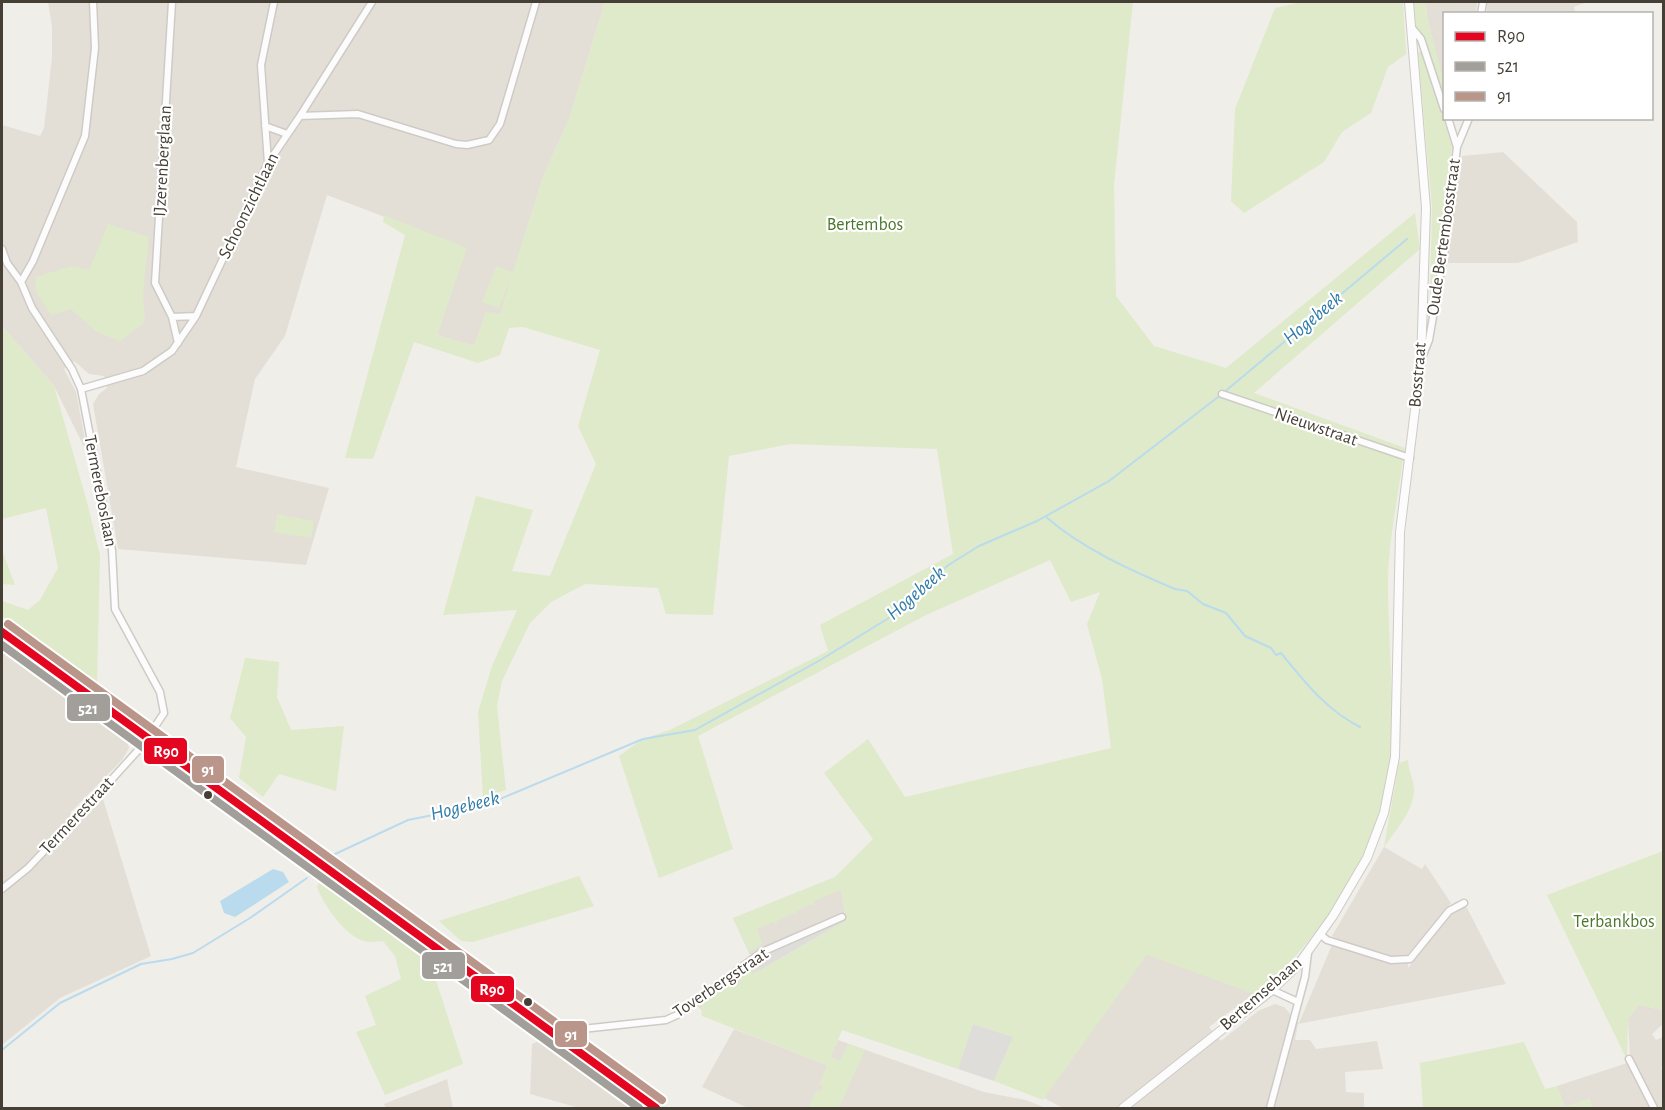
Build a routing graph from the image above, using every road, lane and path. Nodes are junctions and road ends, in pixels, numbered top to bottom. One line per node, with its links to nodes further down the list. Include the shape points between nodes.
1 (93, 2): 17 (street, via 95,48 85,136)
2 (172, 2): 19 (street, IJzerenberglaan, via 155,283)
3 (273, 2): 12 (street, via 261,65)
4 (372, 2): 9 (street, Schoonzichtlaan)
5 (536, 2): 9 (street, via 500,124 489,140 456,144 358,114)
6 (1409, 2): 7 (street, Bosstraat)
7 (1412, 28): 8 (street, via 1421,39); 21 (street, Bosstraat, via 1426,208)
8 (1443, 107)
9 (300, 116): 13 (street, Schoonzichtlaan)
10 (1449, 120): 14 (street, Oude Bertembosstraat)
11 (1468, 120): 14 (street, Oude Bertembosstraat)
12 (265, 126): 13 (street); 15 (street)
13 (287, 134): 15 (street, Schoonzichtlaan)
14 (1457, 147): 21 (street, Oude Bertembosstraat, via 1446,242 1429,340)
15 (268, 163): 18 (street, Schoonzichtlaan)
16 (2, 249): 17 (street, Termereboslaan)
17 (21, 282): 22 (street, Termereboslaan, via 32,308)
18 (196, 316): 19 (street); 20 (street, Schoonzichtlaan)
19 (172, 317): 20 (street, IJzerenberglaan)
20 (178, 343): 22 (street, Schoonzichtlaan, via 162,360 143,371)
21 (1421, 361): 24 (street, Bosstraat)
22 (81, 389): 26 (street, Termereboslaan, via 112,550 115,609 164,700 162,717)
23 (1222, 394): 24 (street, Nieuwstraat)
24 (1410, 458): 27 (street, Bosstraat, via 1400,532)
25 (2, 632): 26 (main road)
26 (148, 738): 28 (street, Termerestraat, via 28,868); 35 (main road)
27 (1395, 748): 31 (street, Bertemsebaan, via 1390,790 1377,835)
28 (2, 889)
29 (1464, 903): 31 (street, via 1449,911 1410,959 1391,960)
30 (842, 917): 35 (street, Toverbergstraat, via 762,952 666,1020 582,1029)
31 (1321, 935): 32 (street, Bertemsebaan)
32 (1308, 952): 33 (street, Bertemsebaan); 34 (street)
33 (1272, 990): 34 (street); 38 (street, Bertemsebaan)
34 (1298, 1002): 39 (street)
35 (562, 1040): 37 (main road)
36 (1629, 1059): 40 (street)
37 (656, 1108)
38 (1123, 1108)
39 (1270, 1108)
40 (1654, 1108)

